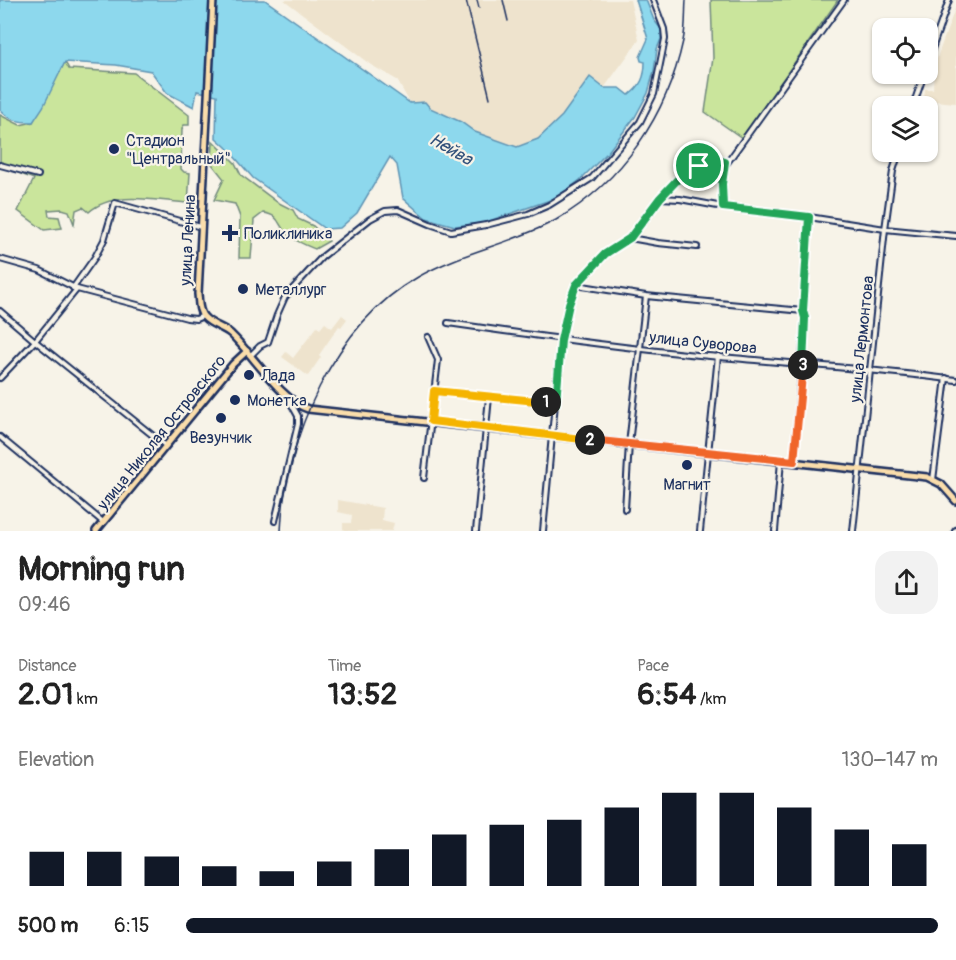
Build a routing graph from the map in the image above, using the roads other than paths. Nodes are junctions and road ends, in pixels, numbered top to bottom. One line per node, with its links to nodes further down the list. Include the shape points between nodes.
1 (213, 0): 13 (main road, улица Ленина)
2 (653, 0): 30 (street, via 665,39 654,94 640,122 592,177 528,214 486,225 451,231 398,210 370,219 322,257 285,297 268,342)
3 (844, 0): 6 (street)
4 (949, 0): 5 (street)
5 (938, 32)
6 (725, 162): 10 (street, via 715,159 699,166 677,180); 11 (street)
7 (896, 162): 14 (street, улица Лермонтова)
8 (0, 165): 9 (street)
9 (38, 175)
10 (660, 198): 11 (street); 16 (street)
11 (723, 207): 12 (street)
12 (809, 217): 14 (street); 23 (street)
13 (202, 227): 20 (street, via 115,203 104,240); 24 (main road, улица Ленина, via 198,294)
14 (885, 229): 15 (street); 33 (street, улица Лермонтова)
15 (956, 236)
16 (630, 238): 17 (street); 19 (street, via 605,254)
17 (697, 247)
18 (0, 259): 20 (street, via 39,270)
19 (576, 285): 21 (street); 27 (street)
20 (75, 288): 24 (street, via 188,318); 28 (street)
21 (646, 296): 23 (street); 29 (street)
22 (0, 311): 28 (street)
23 (803, 311): 32 (street)
24 (203, 316): 30 (main road, via 229,332)
25 (448, 322): 27 (street, улица Суворова)
26 (428, 337): 37 (street, via 438,360)
27 (561, 340): 29 (street, улица Суворова); 40 (street)
28 (35, 341): 34 (street); 46 (street)
29 (641, 348): 31 (street, улица Суворова); 45 (street)
30 (250, 352): 39 (main road); 46 (main road, улица Николая Островского, via 232,364)
31 (718, 357): 32 (street, улица Суворова); 47 (street)
32 (803, 363): 33 (street, улица Суворова); 49 (street)
33 (871, 368): 35 (street, улица Суворова); 50 (street, улица Лермонтова)
34 (0, 378)
35 (946, 378): 36 (street, улица Суворова); 52 (street)
36 (956, 380)
37 (434, 391): 38 (street); 41 (street)
38 (489, 397): 40 (street); 42 (street)
39 (288, 398): 41 (main road, via 308,409); 55 (street, via 298,424)
40 (556, 403): 43 (street)
41 (431, 421): 42 (main road); 51 (street)
42 (486, 428): 43 (main road); 58 (street)
43 (553, 435): 45 (main road); 59 (street)
44 (0, 437): 56 (street)
45 (629, 444): 47 (main road); 54 (street)
46 (166, 447): 56 (main road, улица Николая Островского)
47 (708, 452): 48 (main road); 60 (street)
48 (782, 460): 49 (main road); 61 (street)
49 (794, 461): 50 (main road)
50 (858, 468): 52 (main road); 62 (street, улица Лермонтова)
51 (424, 478)
52 (933, 480): 53 (main road)
53 (956, 501)
54 (625, 509)
55 (275, 520)
56 (103, 523): 57 (main road, улица Николая Островского)
57 (96, 531)
58 (476, 531)
59 (543, 531)
60 (700, 531)
61 (775, 531)
62 (853, 531)

